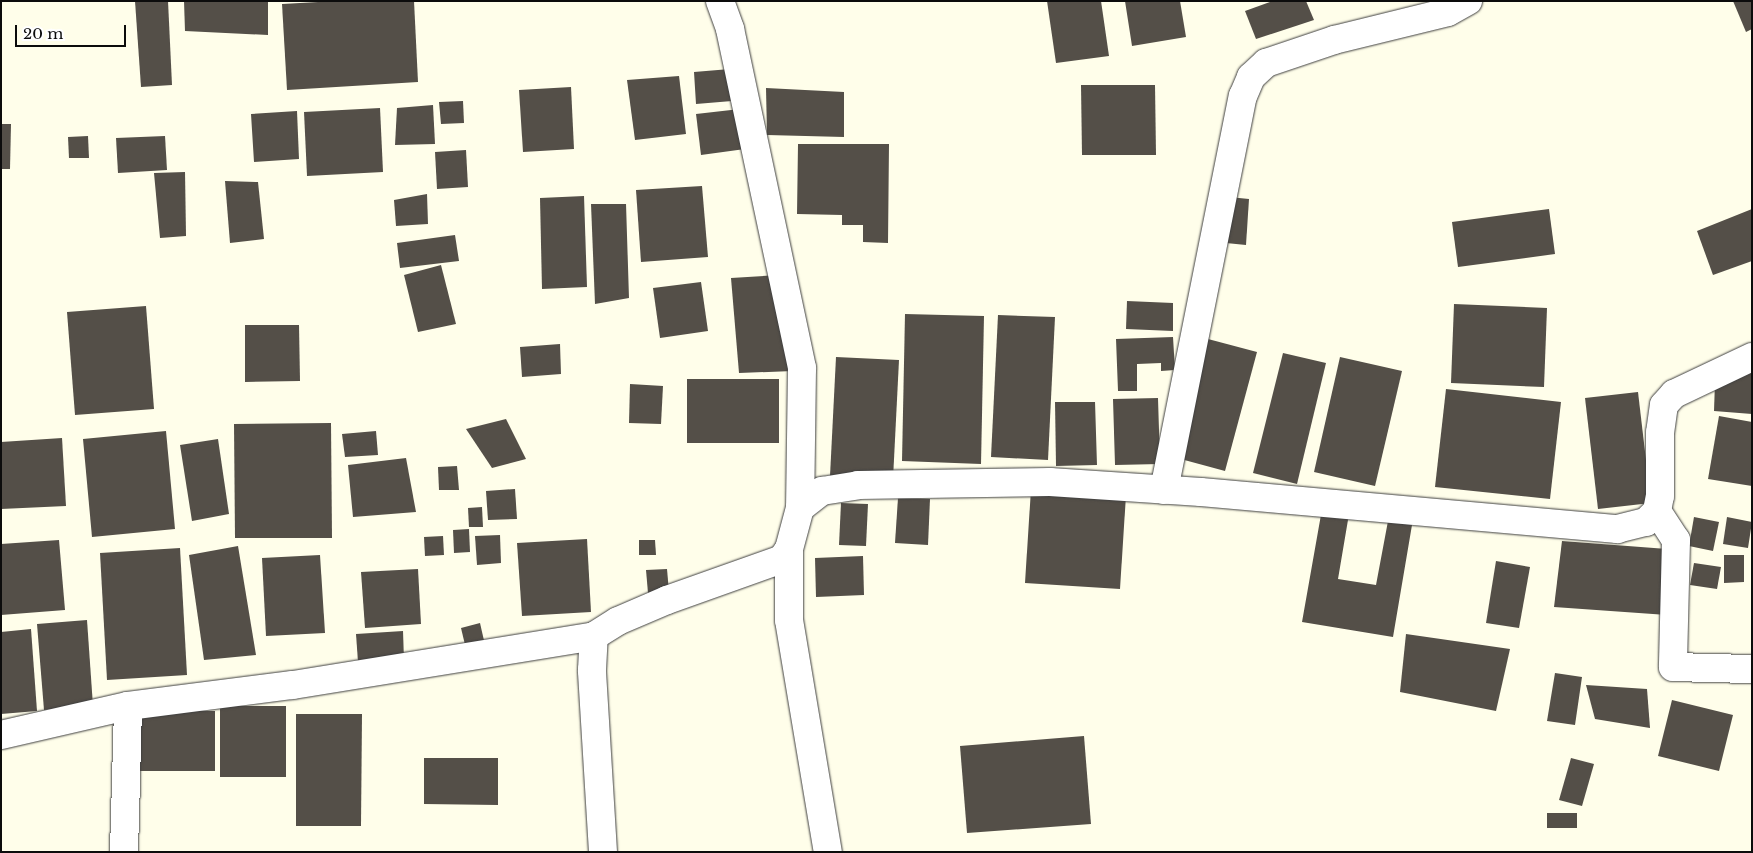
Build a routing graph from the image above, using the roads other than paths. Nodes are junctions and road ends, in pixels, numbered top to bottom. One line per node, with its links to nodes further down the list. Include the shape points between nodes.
1 (720, 1): 5 (street, via 730,29 802,368)
2 (1468, 1): 4 (street, via 1448,12 1334,40 1266,63 1251,77 1243,96)
3 (1752, 357): 6 (street, via 1674,394 1664,405)
4 (1164, 490): 5 (street, via 1050,482 858,485 822,491); 6 (street, via 1617,529 1646,522)
5 (800, 508): 7 (street)
6 (1657, 511): 9 (street, via 1676,540 1673,667)
7 (789, 549): 8 (street, via 782,560 667,600 618,621); 14 (street, via 789,620)
8 (594, 636): 10 (street, via 293,685); 13 (street, via 592,670)
9 (1752, 669)
10 (128, 706): 11 (street); 12 (street)
11 (1, 735)
12 (124, 852)
13 (603, 852)
14 (828, 852)

